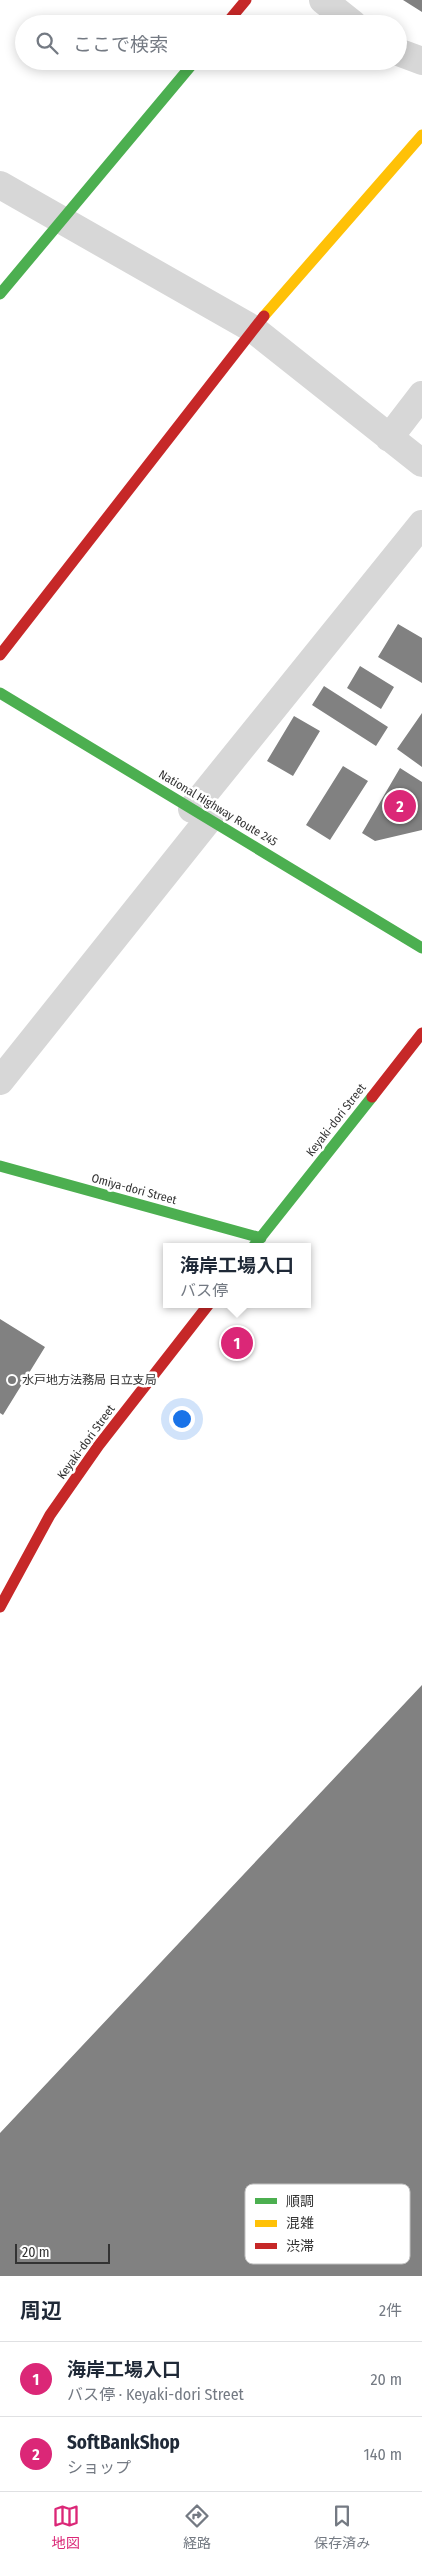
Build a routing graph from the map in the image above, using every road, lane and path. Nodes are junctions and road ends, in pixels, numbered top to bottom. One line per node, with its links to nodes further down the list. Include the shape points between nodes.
1 (246, 0): 3 (main road)
2 (322, 0): 4 (street)
3 (234, 15)
4 (341, 15)
5 (407, 55): 6 (street)
6 (422, 61)
7 (186, 70): 10 (main road)
8 (422, 135): 12 (main road)
9 (0, 185): 10 (street)
10 (60, 220): 11 (main road); 12 (street)
11 (0, 294)
12 (253, 328): 14 (street); 17 (main road)
13 (422, 395): 14 (street)
14 (389, 438): 15 (street)
15 (422, 463)
16 (422, 524): 19 (street)
17 (0, 656)
18 (0, 693): 19 (main road, National Highway Route 245)
19 (200, 814): 20 (main road, National Highway Route 245); 22 (street)
20 (422, 948)
21 (422, 1033): 24 (main road, Keyaki-dori Street)
22 (0, 1081)
23 (0, 1166): 24 (main road, Omiya-dori Street)
24 (257, 1242)
25 (206, 1308): 26 (main road, Keyaki-dori Street, via 99,1445 50,1515)
26 (0, 1607)

